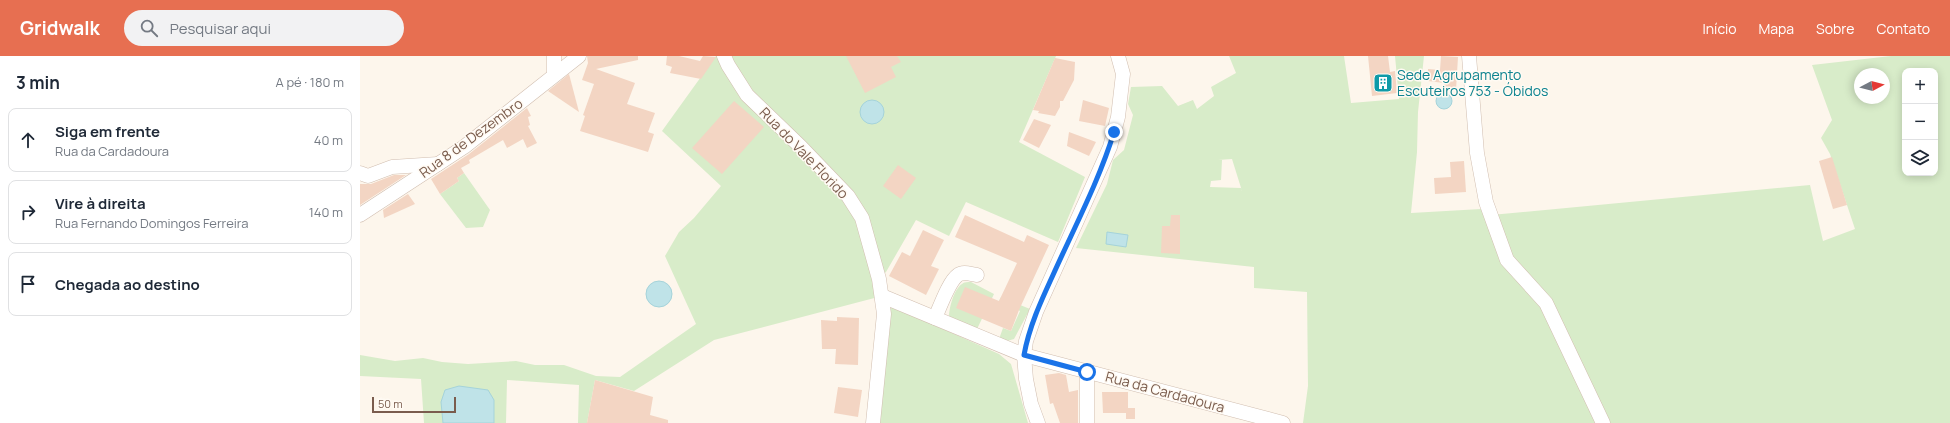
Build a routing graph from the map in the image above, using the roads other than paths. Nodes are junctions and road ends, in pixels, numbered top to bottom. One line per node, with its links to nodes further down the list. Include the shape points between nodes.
1 (554, 56): 7 (street)
2 (579, 56): 7 (street, Rua 8 de Dezembro)
3 (724, 56): 13 (street, Rua do Vale Florido, via 747,95 848,196 862,218)
4 (1108, 56): 8 (street)
5 (1118, 56): 8 (street, via 1123,74)
6 (1469, 56): 21 (street, via 1477,153 1486,202 1507,260 1546,303)
7 (554, 75): 9 (street, Rua 8 de Dezembro, via 464,147)
8 (1121, 88): 15 (street, via 1118,117 1110,147 1036,312)
9 (438, 164): 10 (street, via 392,167 368,176); 11 (street, Rua 8 de Dezembro)
10 (360, 174)
11 (360, 215)
12 (977, 275): 14 (street, via 958,274)
13 (882, 296): 14 (street, Rua da Cardadoura); 17 (street, Rua do Vale Florido, via 884,314)
14 (935, 318): 15 (street, Rua da Cardadoura)
15 (1024, 355): 16 (street, Rua da Cardadoura); 18 (street, via 1028,392)
16 (1087, 372): 19 (street); 20 (street, Rua da Cardadoura)
17 (873, 423)
18 (1038, 423)
19 (1087, 423)
20 (1283, 423)
21 (1603, 423)

